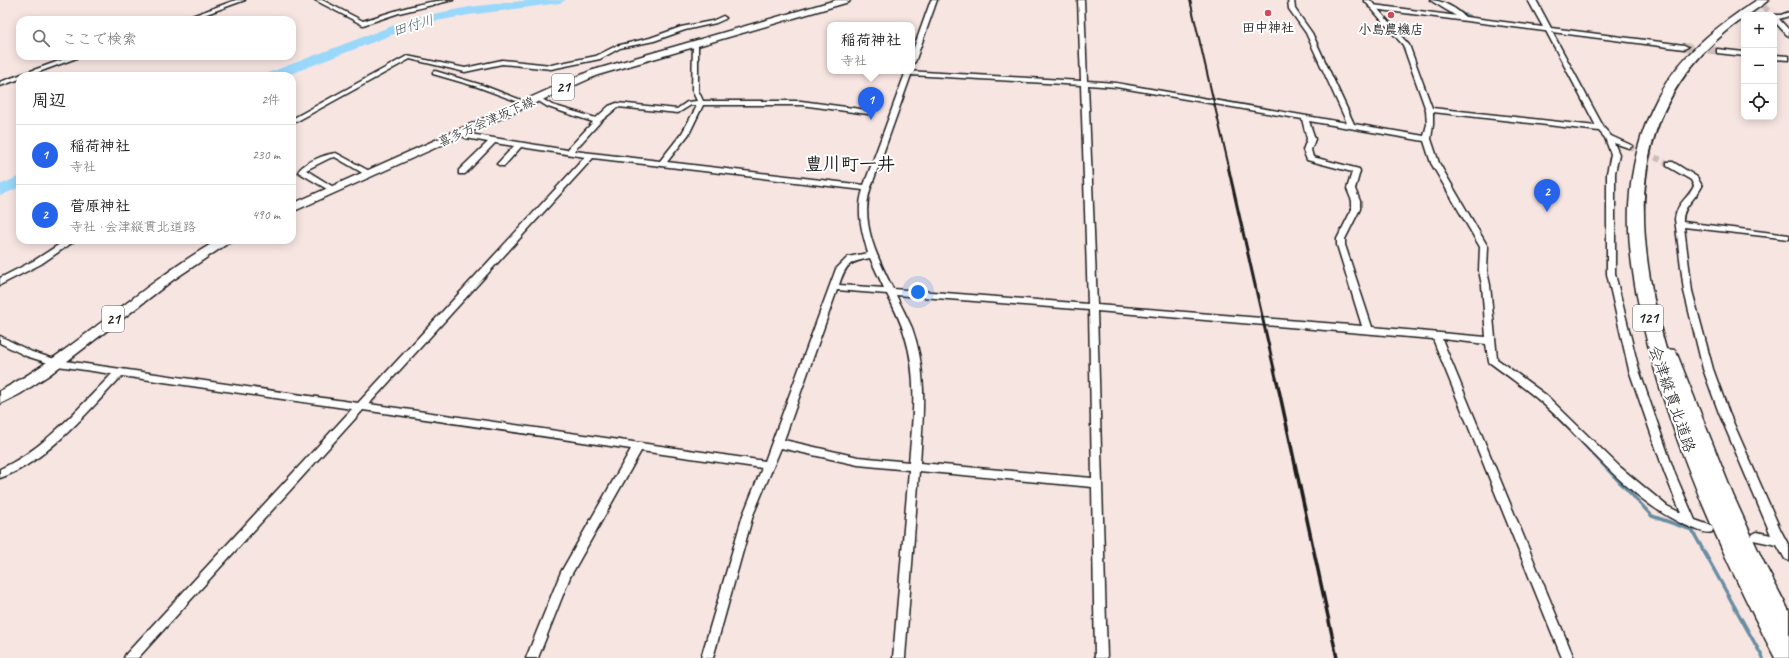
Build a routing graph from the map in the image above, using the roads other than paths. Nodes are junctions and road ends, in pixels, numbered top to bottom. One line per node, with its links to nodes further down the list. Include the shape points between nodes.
1 (242, 0): 14 (street)
2 (318, 0): 3 (street, via 363,23)
3 (450, 0)
4 (846, 0): 20 (main road, 喜多方会津坂下線 / 21)
5 (934, 0): 23 (street)
6 (1081, 0): 34 (street)
7 (1291, 0): 43 (street, via 1292,9 1309,33)
8 (1367, 0): 11 (street)
9 (1433, 0): 16 (street)
10 (1532, 0): 18 (street)
11 (1373, 7): 16 (street); 38 (street, via 1406,45)
12 (1771, 11): 13 (street, via 1782,17); 19 (street); 96 (highway, 会津縦貫北道路 / 121, via 1742,13 1710,40 1680,73 1664,96 1644,150 1636,211 1639,263 1645,304 1654,344 1683,431 1726,540)
13 (1789, 14)
14 (196, 16)
15 (723, 18): 41 (street, via 683,28 652,40 618,47 598,58 551,67 502,62 465,70 409,56)
16 (1463, 18): 18 (street)
17 (1741, 22): 89 (highway, 会津縦貫北道路 / 121, via 1717,42 1687,75 1662,120 1651,152 1647,185 1646,240 1666,347 1688,407 1764,585)
18 (1548, 29): 21 (street); 44 (street)
19 (1789, 34)
20 (696, 44): 35 (main road, 喜多方会津坂下線 / 21, via 594,73); 37 (street, via 694,90)
21 (1684, 47)
22 (1720, 51): 24 (street)
23 (915, 54)
24 (1741, 54)
25 (1777, 57): 26 (street)
26 (1789, 58)
27 (67, 60): 28 (street)
28 (33, 72)
29 (915, 72): 34 (street)
30 (435, 73): 36 (street)
31 (907, 74): 58 (street)
32 (16, 78): 33 (street)
33 (0, 84)
34 (1083, 84): 40 (street, via 1126,86); 69 (street)
35 (537, 98): 36 (main road, 喜多方会津坂下線 / 21); 42 (street, via 550,106)
36 (526, 103): 45 (main road, 喜多方会津坂下線 / 21)
37 (700, 103): 39 (street, via 801,104); 42 (street, via 686,104 678,111 617,105); 53 (street, via 690,127)
38 (1429, 110): 44 (street); 46 (street)
39 (868, 112)
40 (1305, 117): 43 (street); 70 (street, via 1311,139 1307,150 1310,158 1356,171 1351,188 1356,208 1341,245)
41 (296, 120)
42 (598, 121): 51 (street)
43 (1351, 125): 46 (street)
44 (1601, 129): 47 (street)
45 (460, 133): 48 (street); 57 (main road, 喜多方会津坂下線 / 21)
46 (1427, 138): 73 (street, via 1438,170 1484,247 1483,271)
47 (1608, 138): 50 (street); 84 (street, via 1615,154 1611,173 1611,274 1634,370 1670,474)
48 (494, 140): 49 (street); 56 (street)
49 (520, 144): 51 (street); 54 (street)
50 (1629, 146)
51 (568, 152): 52 (street)
52 (591, 155): 53 (street); 77 (street)
53 (662, 163): 58 (street)
54 (501, 164)
55 (1670, 164): 61 (street, via 1694,179 1698,186 1696,194 1687,199 1680,210)
56 (462, 172)
57 (369, 173): 59 (main road, 喜多方会津坂下線 / 21); 59 (street, via 336,155 328,156 303,169 302,172)
58 (868, 188): 65 (street, via 863,204)
59 (332, 190): 60 (main road, 喜多方会津坂下線 / 21)
60 (296, 206)
61 (1680, 224): 62 (street); 87 (street, via 1688,291 1708,369 1724,413)
62 (1789, 237)
63 (66, 244): 66 (street, via 32,266)
64 (220, 244): 74 (main road, 21, via 148,293)
65 (873, 255): 67 (street, via 846,262 840,269); 68 (street)
66 (0, 282)
67 (834, 287): 68 (street); 78 (street)
68 (889, 292): 69 (street); 81 (street, via 906,327 917,365 920,405)
69 (1093, 309): 70 (street); 83 (street)
70 (1368, 329): 71 (street)
71 (1436, 336): 73 (street); 95 (street)
72 (0, 339): 74 (street, via 35,356)
73 (1490, 341): 84 (street, via 1492,360 1543,398 1616,470 1663,509)
74 (58, 363): 75 (street); 76 (main road, 21)
75 (121, 371): 77 (street); 82 (street, via 56,437 20,465)
76 (0, 398)
77 (362, 406): 79 (street); 90 (street)
78 (778, 443): 80 (street); 81 (street, via 858,461)
79 (638, 447): 80 (street); 91 (street, via 565,575)
80 (767, 465): 92 (street, via 748,515)
81 (914, 466): 83 (street); 93 (street)
82 (0, 474)
83 (1096, 483): 94 (street)
84 (1691, 523): 85 (street)
85 (1708, 529)
86 (1757, 537): 87 (street)
87 (1780, 541): 88 (street)
88 (1789, 556)
89 (1789, 632)
90 (130, 658)
91 (532, 658)
92 (707, 658)
93 (899, 658)
94 (1101, 658)
95 (1568, 658)
96 (1786, 658)

